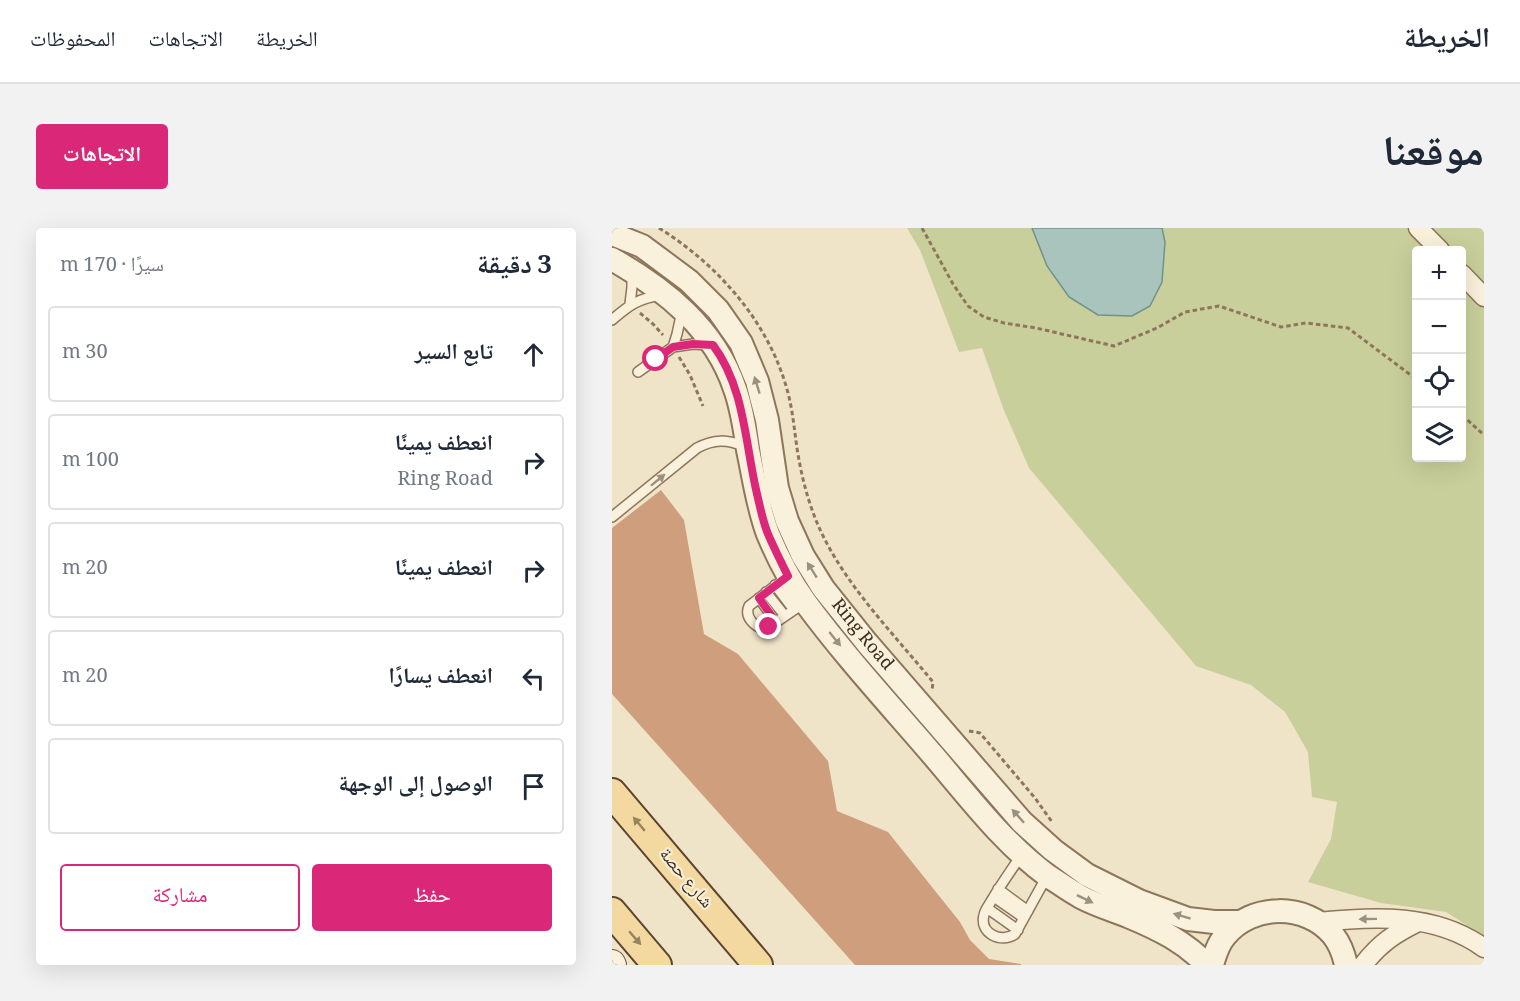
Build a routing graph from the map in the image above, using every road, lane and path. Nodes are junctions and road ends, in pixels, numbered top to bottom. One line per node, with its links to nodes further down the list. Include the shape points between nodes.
1 (659, 228): 25 (path, via 713,268 765,336 789,395 803,481 819,526 856,589 933,682)
2 (922, 228): 15 (path, via 968,306 984,317 1114,346 1185,312 1219,306 1281,327 1305,323 1348,328)
3 (1418, 228): 5 (street)
4 (612, 234): 36 (street, Ring Road, one-way to 4, via 1188,919 1139,901 1087,875 1022,822 867,644 803,556 777,488 757,381 741,344 718,310 690,281 642,246)
5 (1436, 246)
6 (622, 264): 9 (street, Ring Road); 10 (lane, via 633,287)
7 (1466, 278): 8 (street)
8 (1484, 297)
9 (675, 302): 10 (lane, via 642,299); 12 (street, Ring Road); 13 (lane, via 679,328)
10 (630, 304): 11 (lane)
11 (612, 320)
12 (713, 345): 13 (lane); 18 (street, Ring Road, via 735,388)
13 (673, 347): 14 (lane)
14 (638, 372)
15 (1412, 376)
16 (1466, 419): 17 (path)
17 (1484, 435)
18 (748, 448): 19 (lane, one-way to 18, via 706,443 726,441); 20 (street, Ring Road)
19 (612, 517)
20 (782, 581): 21 (lane); 22 (street, Ring Road)
21 (763, 595): 23 (lane); 24 (lane); 24 (lane, via 749,606 750,619 762,629)
22 (800, 606): 23 (lane); 29 (street, Ring Road, one-way to 29)
23 (785, 616): 24 (lane)
24 (776, 622)
25 (932, 697)
26 (960, 729): 28 (path, via 980,733)
27 (612, 793): 41 (main road, شارع حصة, one-way to 27)
28 (1054, 825)
29 (1022, 854): 30 (street, Ring Road); 31 (lane)
30 (1047, 875): 34 (lane); 42 (street, Ring Road, one-way to 42, via 1081,897 1176,939)
31 (996, 893): 32 (lane); 34 (lane)
32 (987, 908): 38 (lane); 38 (lane, via 983,922 993,935 1003,940)
33 (612, 912): 40 (main road, one-way to 40)
34 (1026, 915): 38 (lane)
35 (1418, 921): 37 (street, one-way to 37, via 1368,918); 39 (street, via 1450,929); 45 (street, via 1395,933)
36 (1240, 922): 37 (street, via 1258,913 1279,910 1299,913); 43 (street, via 1226,935)
37 (1318, 922): 44 (street, via 1333,936)
38 (1018, 930)
39 (1484, 948)
40 (657, 965)
41 (758, 965)
42 (1207, 965)
43 (1212, 965)
44 (1346, 965)
45 (1363, 965)

